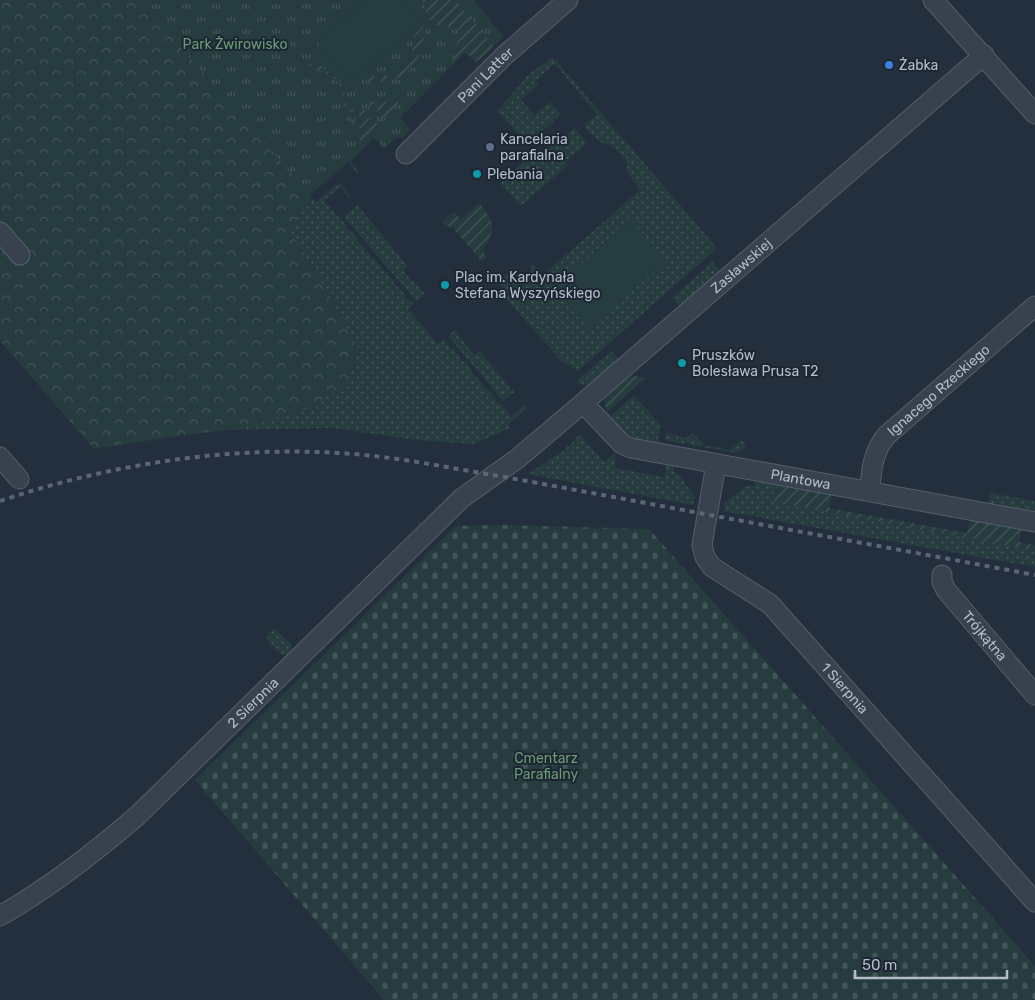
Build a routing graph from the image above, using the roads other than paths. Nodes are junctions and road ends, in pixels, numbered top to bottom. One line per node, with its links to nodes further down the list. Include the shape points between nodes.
1 (568, 0): 5 (street, Pani Latter, via 505,55)
2 (933, 0): 3 (street)
3 (984, 55): 4 (street); 9 (street, Zasławskiej)
4 (1035, 114)
5 (406, 154)
6 (0, 232): 7 (street)
7 (20, 255)
8 (1035, 306): 14 (street, Ignacego Rzeckiego, via 887,435 874,458)
9 (583, 403): 11 (street, Plantowa, via 626,446); 12 (street, Zasławskiej)
10 (0, 457): 13 (street)
11 (716, 464): 14 (street, Plantowa); 18 (street, 1 Sierpnia, via 702,545 708,562 770,604)
12 (496, 475): 19 (street, 2 Sierpnia, via 462,498 137,816 88,857)
13 (19, 479)
14 (870, 491): 15 (street, Plantowa)
15 (1035, 522)
16 (942, 576): 17 (street, Trójkątna, via 946,590)
17 (1035, 695)
18 (1035, 902)
19 (0, 916)

